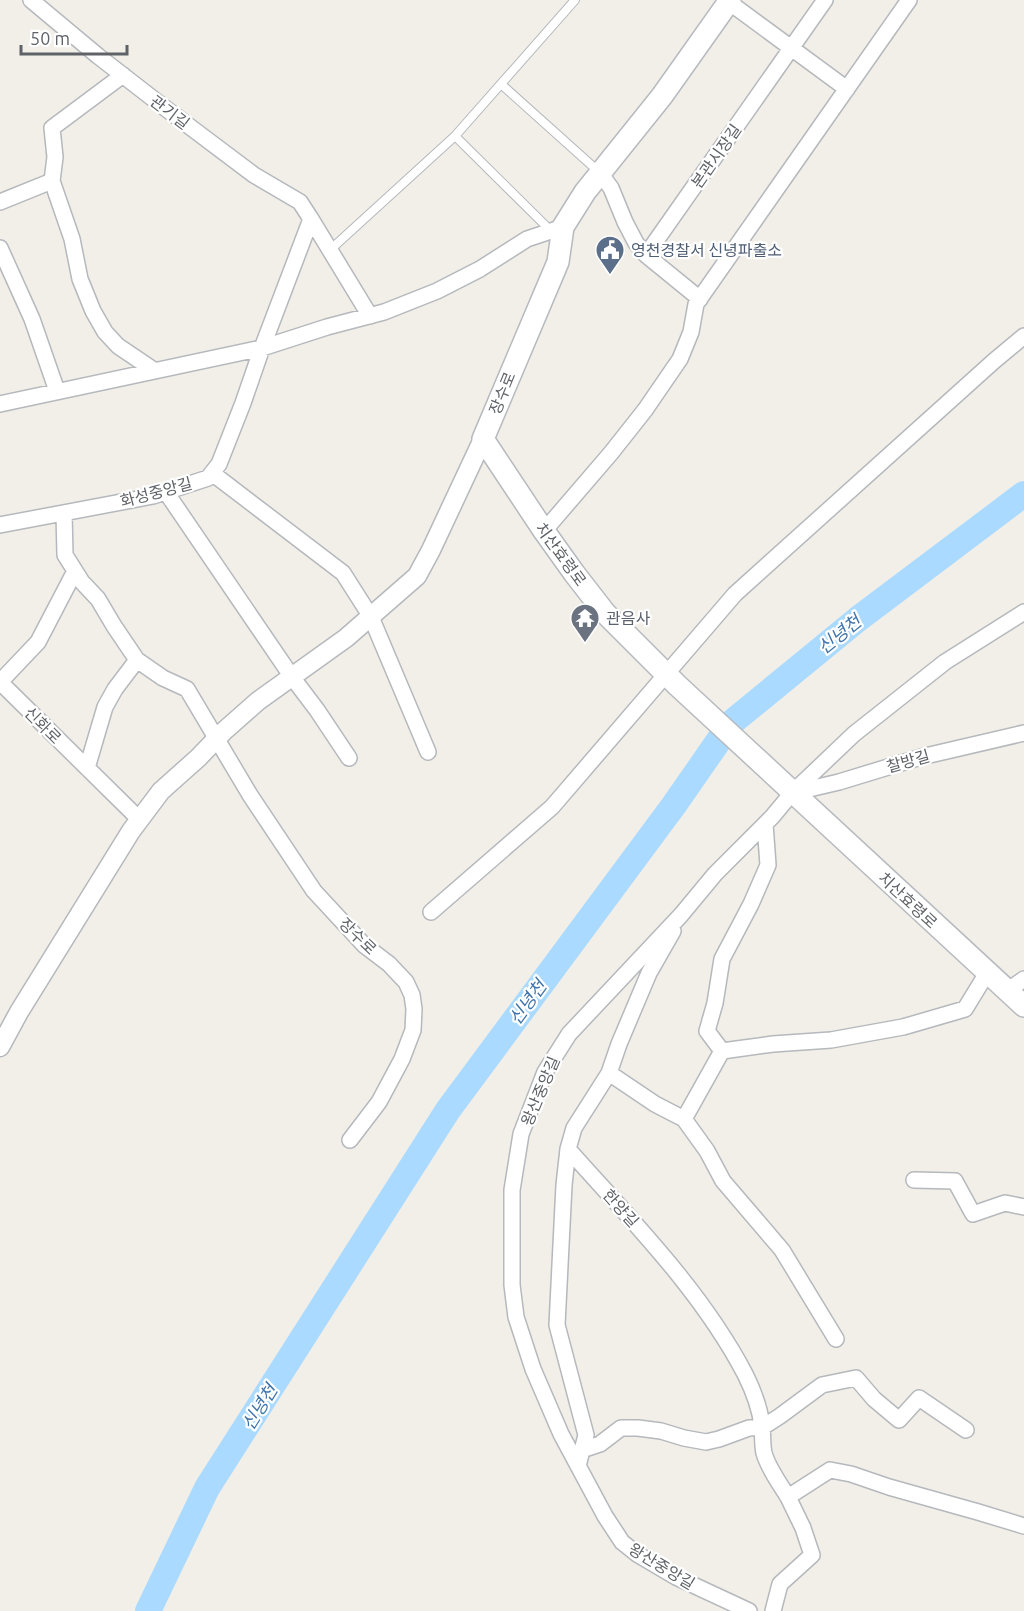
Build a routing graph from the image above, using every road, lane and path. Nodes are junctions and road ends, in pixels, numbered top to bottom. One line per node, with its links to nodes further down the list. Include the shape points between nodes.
1 (31, 0): 7 (street, 관기길)
2 (575, 0): 8 (lane)
3 (825, 0): 6 (street, 본관시장길)
4 (909, 0): 9 (street)
5 (728, 1): 6 (street); 11 (main road, 장수로, via 662,96)
6 (791, 48): 9 (street); 18 (street, 본관시장길)
7 (123, 75): 12 (street, via 52,128); 14 (street, 관기길, via 254,175 300,202)
8 (501, 84): 10 (lane); 11 (lane)
9 (847, 89): 19 (street)
10 (455, 136): 15 (lane); 17 (lane)
11 (600, 173): 15 (main road, 장수로); 18 (street)
12 (52, 181): 13 (street); 23 (street, via 72,238 80,279 99,321 118,346)
13 (0, 202)
14 (311, 219): 17 (street, 관기길); 22 (street, 화성중앙길)
15 (557, 229): 20 (street, via 526,239 437,291); 26 (main road, 장수로, via 558,262)
16 (0, 248): 24 (street, via 32,319)
17 (330, 250): 20 (street, 관기길)
18 (646, 255): 19 (street)
19 (700, 299): 31 (street, via 680,359 611,453)
20 (370, 316): 22 (street)
21 (1024, 336): 37 (street, via 735,594)
22 (262, 348): 23 (street); 27 (street, 화성중앙길, via 219,464)
23 (155, 371): 24 (street)
24 (57, 391): 25 (street)
25 (0, 404)
26 (483, 439): 31 (main road, 치산효령로); 34 (street, 장수로, via 417,576)
27 (212, 473): 28 (street, 화성중앙길, via 208,478); 34 (street, via 343,573)
28 (166, 492): 29 (street, 화성중앙길); 36 (street)
29 (64, 513): 30 (street, 화성중앙길); 32 (street, 장수로, via 65,555)
30 (0, 525)
31 (544, 531): 37 (main road, 치산효령로, via 605,613)
32 (75, 571): 35 (street, 장수로); 38 (street, via 38,642)
33 (1024, 612): 44 (street, 왕산중앙길, via 945,662 854,734)
34 (371, 616): 36 (street, 장수로); 41 (street)
35 (137, 660): 40 (street, 장수로, via 187,689); 43 (street, via 105,707)
36 (292, 677): 40 (street, 장수로, via 258,701); 42 (street)
37 (672, 680): 44 (main road, 치산효령로); 47 (street, via 552,807)
38 (0, 682): 43 (street, 신화로)
39 (1024, 733): 44 (street, 찰방길)
40 (216, 740): 45 (street, 장수로, via 161,791); 56 (street, 장수로, via 314,891 364,945 406,982 412,995 413,1030 402,1059 379,1102)
41 (428, 752)
42 (349, 758)
43 (87, 768): 45 (street, 신화로)
44 (792, 793): 46 (street, 왕산중앙길); 49 (main road, 치산효령로)
45 (140, 819): 52 (street, 장수로)
46 (765, 824): 48 (street, 왕산중앙길); 53 (street, via 768,865 722,959 707,1031)
47 (431, 912)
48 (681, 915): 54 (street, via 649,973); 64 (street, 왕산중앙길, via 569,1034 545,1072 521,1134 512,1190 516,1317 533,1369)
49 (987, 973): 50 (main road, 치산효령로); 53 (street, via 965,1009 903,1027 831,1040)
50 (1016, 985): 51 (main road, 치산효령로)
51 (1024, 1006)
52 (0, 1047)
53 (722, 1051): 55 (street)
54 (609, 1073): 55 (street); 57 (street, via 574,1128)
55 (684, 1119): 60 (street, via 723,1181 782,1250)
56 (350, 1140)
57 (568, 1149): 61 (street, 한양길, via 638,1227 711,1318 754,1391); 63 (street, via 557,1325 586,1435)
58 (914, 1180): 59 (street, via 955,1181 973,1214 1005,1203)
59 (1024, 1208)
60 (837, 1339)
61 (763, 1427): 62 (street, via 822,1385 856,1378 899,1420 919,1398); 63 (street, via 706,1442 661,1431 621,1428 600,1444); 65 (street, 한양길, via 764,1454)
62 (966, 1430)
63 (582, 1450): 64 (street)
64 (578, 1466): 67 (street, 왕산중앙길, via 622,1542 676,1577)
65 (788, 1497): 66 (street, via 830,1470); 68 (street, 한양길, via 812,1555 780,1584)
66 (1024, 1526)
67 (749, 1611)
68 (774, 1611)

